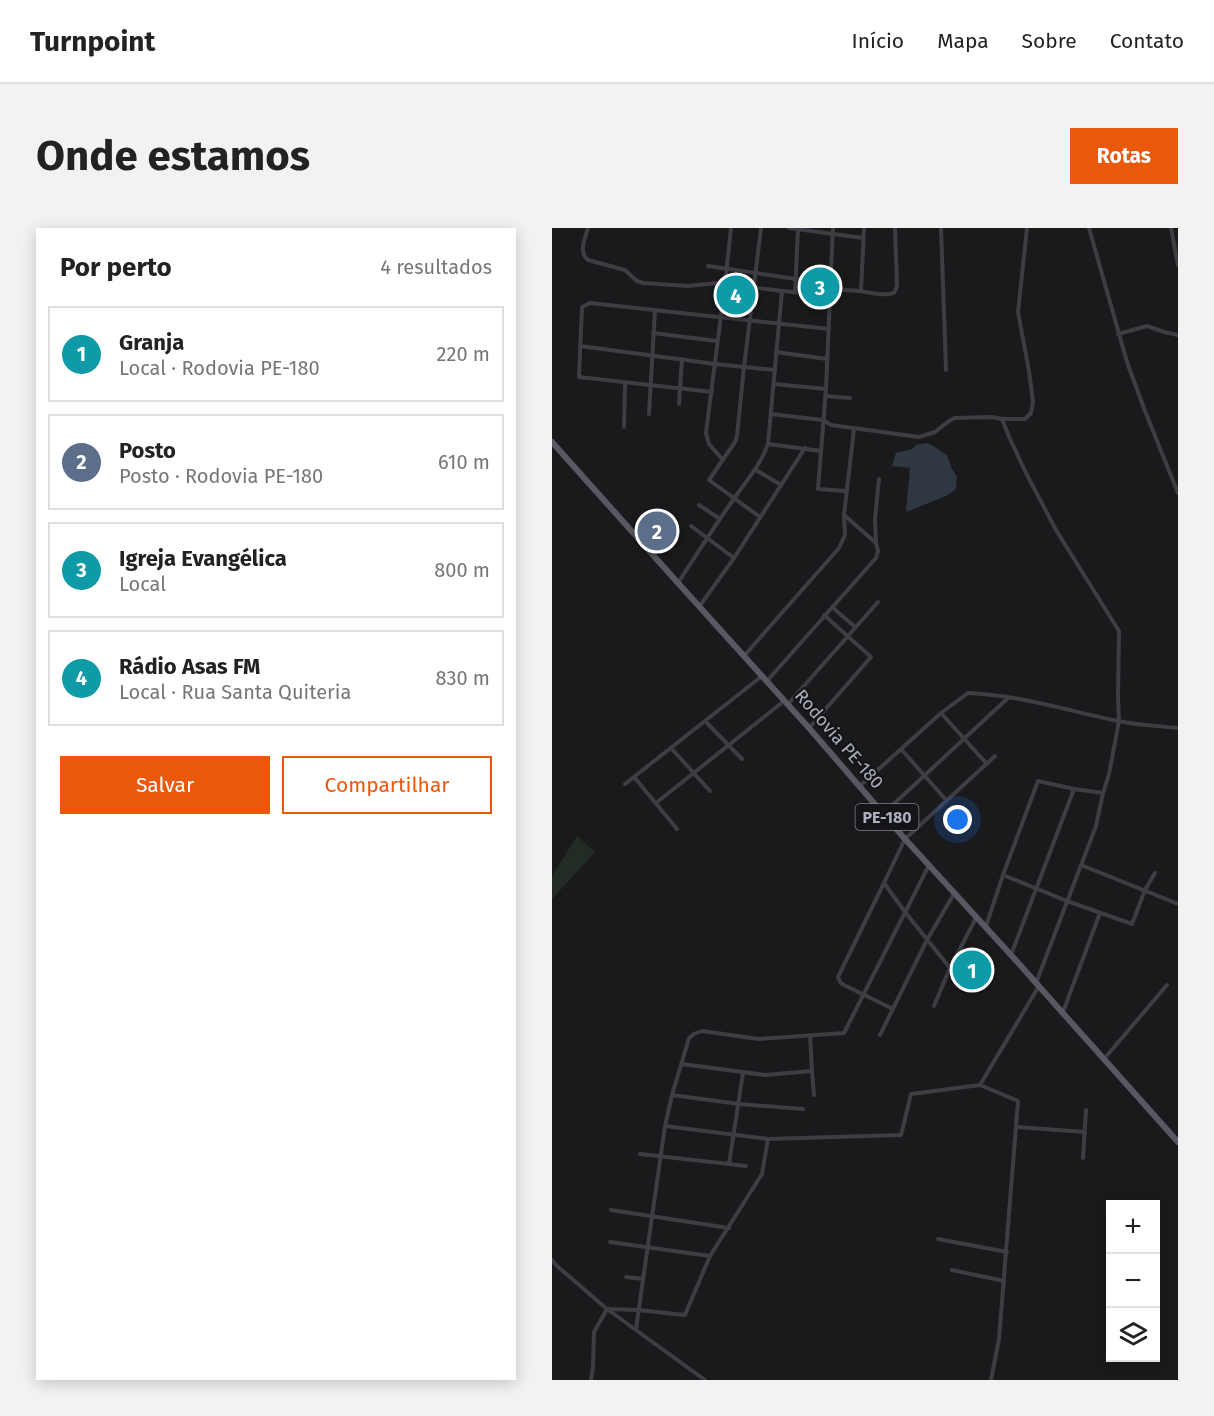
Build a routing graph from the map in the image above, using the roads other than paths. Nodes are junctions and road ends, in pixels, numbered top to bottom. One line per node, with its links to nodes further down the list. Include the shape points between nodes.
1 (588, 228): 21 (street, via 582,251 585,257 625,270 640,283)
2 (731, 228): 17 (street)
3 (761, 228): 18 (street)
4 (789, 228): 12 (street)
5 (832, 228): 13 (street)
6 (864, 228): 14 (street)
7 (895, 228): 24 (street, via 896,292)
8 (941, 228): 44 (street)
9 (1027, 228): 56 (street, via 1018,316 1032,411 1025,419)
10 (1089, 228): 33 (street)
11 (1171, 228): 15 (street)
12 (798, 229): 13 (street); 19 (street)
13 (832, 234): 14 (street); 20 (street)
14 (863, 238): 24 (street)
15 (1178, 265)
16 (708, 266): 17 (street)
17 (727, 269): 18 (street); 21 (street)
18 (756, 274): 19 (street); 22 (street)
19 (796, 279): 20 (street); 26 (street)
20 (831, 281): 25 (street)
21 (725, 284): 22 (street); 28 (street)
22 (754, 288): 23 (street); 29 (street)
23 (782, 291): 26 (street); 30 (street)
24 (861, 291): 25 (street)
25 (830, 292): 26 (street); 31 (street)
26 (795, 293)
27 (655, 310): 28 (street); 32 (street); 36 (street, via 587,303 582,307)
28 (720, 317): 29 (street); 35 (street)
29 (750, 320): 30 (street); 42 (street)
30 (780, 323): 31 (street); 37 (street)
31 (829, 329): 40 (street)
32 (653, 333): 35 (street); 38 (street)
33 (1118, 334): 34 (street, via 1147,326); 69 (street)
34 (1178, 335)
35 (717, 341): 41 (street)
36 (580, 346): 38 (street); 45 (street, via 579,377)
37 (776, 352): 40 (street); 43 (street)
38 (652, 355): 39 (street); 47 (street)
39 (682, 359): 41 (street); 48 (street)
40 (827, 359): 49 (street)
41 (715, 364): 42 (street); 50 (street)
42 (744, 367): 43 (street); 64 (street, via 737,436)
43 (775, 370): 46 (street)
44 (946, 370)
45 (625, 383): 47 (street); 58 (street)
46 (774, 384): 49 (street); 55 (street)
47 (650, 386): 48 (street); 54 (street)
48 (680, 389): 50 (street); 53 (street)
49 (826, 389): 51 (street)
50 (712, 392): 64 (street, via 706,435)
51 (825, 396): 52 (street); 57 (street)
52 (850, 398)
53 (679, 404)
54 (649, 414)
55 (771, 414): 57 (street); 61 (street)
56 (1002, 418): 59 (street, via 954,418 935,432 919,437); 92 (street, via 1061,540 1119,631)
57 (823, 420): 59 (street, via 831,426); 63 (street)
58 (624, 428)
59 (854, 429): 68 (street)
60 (552, 442): 79 (main road, Rodovia PE-180 / PE-180)
61 (768, 444): 62 (street); 65 (street)
62 (805, 448): 63 (street); 67 (street)
63 (821, 452): 68 (street, via 818,489)
64 (723, 460): 70 (street, via 709,480)
65 (756, 470): 67 (street); 70 (street)
66 (879, 479): 77 (street)
67 (781, 485): 73 (street)
68 (846, 491): 72 (street)
69 (1178, 493)
70 (734, 498): 73 (street); 74 (street)
71 (699, 505): 74 (street)
72 (844, 515): 77 (street); 86 (street, via 845,535 839,548)
73 (760, 517): 78 (street)
74 (720, 519): 76 (street)
75 (691, 526): 76 (street)
76 (707, 538): 78 (street); 79 (street)
77 (876, 543): 82 (street, via 874,560)
78 (734, 558): 81 (street)
79 (678, 584): 81 (main road, Rodovia PE-180 / PE-180)
80 (878, 602): 84 (street)
81 (699, 607): 86 (main road, Rodovia PE-180 / PE-180)
82 (832, 607): 83 (street); 84 (street)
83 (824, 615): 85 (street); 87 (street)
84 (855, 627): 85 (street)
85 (848, 636): 89 (street); 93 (street, via 871,657)
86 (744, 656): 87 (main road, Rodovia PE-180 / PE-180)
87 (764, 678): 89 (main road, Rodovia PE-180 / PE-180); 91 (street)
88 (1009, 698): 90 (street, via 968,693); 92 (street); 95 (street)
89 (786, 702): 93 (main road, Rodovia PE-180 / PE-180); 96 (street)
90 (941, 713): 95 (street); 98 (street)
91 (705, 721): 96 (street); 97 (street)
92 (1119, 721): 94 (street); 109 (street)
93 (809, 728): 106 (main road, Rodovia PE-180 / PE-180)
94 (1178, 728)
95 (964, 738): 101 (street); 103 (street)
96 (729, 745): 100 (street); 102 (street)
97 (671, 747): 102 (street); 104 (street)
98 (901, 749): 103 (street); 106 (street)
99 (995, 756): 101 (street)
100 (742, 759)
101 (987, 764): 110 (street)
102 (694, 773): 108 (street); 111 (street)
103 (924, 776): 110 (street); 112 (street)
104 (634, 777): 105 (street); 111 (street)
105 (626, 784)
106 (861, 785): 112 (main road, Rodovia PE-180 / PE-180)
107 (1074, 789): 109 (street); 118 (street, via 1038,781); 120 (street)
108 (710, 791)
109 (1103, 793): 116 (street)
110 (946, 800): 114 (street)
111 (656, 804): 113 (street)
112 (884, 813): 114 (main road, Rodovia PE-180 / PE-180)
113 (677, 829)
114 (905, 839): 115 (main road, Rodovia PE-180 / PE-180); 119 (street)
115 (930, 865): 122 (main road, Rodovia PE-180 / PE-180); 125 (street)
116 (1081, 865): 121 (street); 123 (street)
117 (1155, 873): 121 (street)
118 (1003, 875): 120 (street); 128 (street)
119 (884, 883): 125 (street); 134 (street, via 838,974 840,982)
120 (1037, 889): 123 (street); 130 (street)
121 (1145, 890): 124 (street); 126 (street, via 1132,924)
122 (955, 892): 127 (main road, Rodovia PE-180 / PE-180); 129 (street)
123 (1067, 901): 126 (street); 132 (street)
124 (1178, 904)
125 (905, 912): 129 (street); 134 (street)
126 (1100, 913): 137 (street)
127 (977, 917): 128 (main road, Rodovia PE-180 / PE-180); 131 (street)
128 (986, 926): 130 (main road, Rodovia PE-180 / PE-180)
129 (927, 940): 131 (street); 136 (street)
130 (1011, 955): 132 (main road, Rodovia PE-180 / PE-180)
131 (950, 968): 135 (street)
132 (1038, 984): 137 (main road, Rodovia PE-180 / PE-180); 144 (street)
133 (1167, 985): 140 (street)
134 (863, 994): 136 (street); 138 (street, via 844,1033)
135 (934, 1006)
136 (893, 1009): 139 (street)
137 (1063, 1013): 140 (main road, Rodovia PE-180 / PE-180)
138 (810, 1035): 141 (street, via 759,1039 699,1032 689,1038); 142 (street)
139 (880, 1035)
140 (1104, 1059): 155 (main road, Rodovia PE-180 / PE-180)
141 (681, 1064): 143 (street); 145 (street)
142 (812, 1071): 143 (street); 146 (street)
143 (743, 1073): 147 (street)
144 (980, 1085): 151 (street, via 1018,1101); 154 (street, via 911,1094 902,1136)
145 (672, 1095): 147 (street); 150 (street)
146 (814, 1095)
147 (739, 1104): 148 (street); 153 (street)
148 (803, 1109)
149 (1086, 1110): 152 (street)
150 (665, 1126): 153 (street); 157 (street)
151 (1017, 1127): 152 (street); 167 (street)
152 (1084, 1132): 158 (street)
153 (734, 1134): 154 (street); 159 (street)
154 (768, 1139): 163 (street, via 762,1174)
155 (1178, 1142)
156 (640, 1154): 157 (street)
157 (661, 1156): 159 (street); 162 (street)
158 (1083, 1158)
159 (729, 1164): 160 (street)
160 (746, 1166)
161 (611, 1210): 162 (street)
162 (653, 1217): 163 (street); 166 (street)
163 (729, 1228): 168 (street)
164 (938, 1239): 167 (street)
165 (610, 1242): 166 (street)
166 (648, 1248): 168 (street); 172 (street)
167 (1007, 1252): 173 (street)
168 (710, 1256): 175 (street, via 686,1316)
169 (552, 1260): 174 (street)
170 (952, 1270): 173 (street)
171 (626, 1277): 172 (street)
172 (643, 1279): 175 (street)
173 (1004, 1281): 179 (street)
174 (607, 1309): 175 (street); 176 (street); 177 (street, via 594,1332)
175 (638, 1310): 176 (street)
176 (636, 1329): 178 (street)
177 (591, 1380)
178 (705, 1380)
179 (991, 1380)

